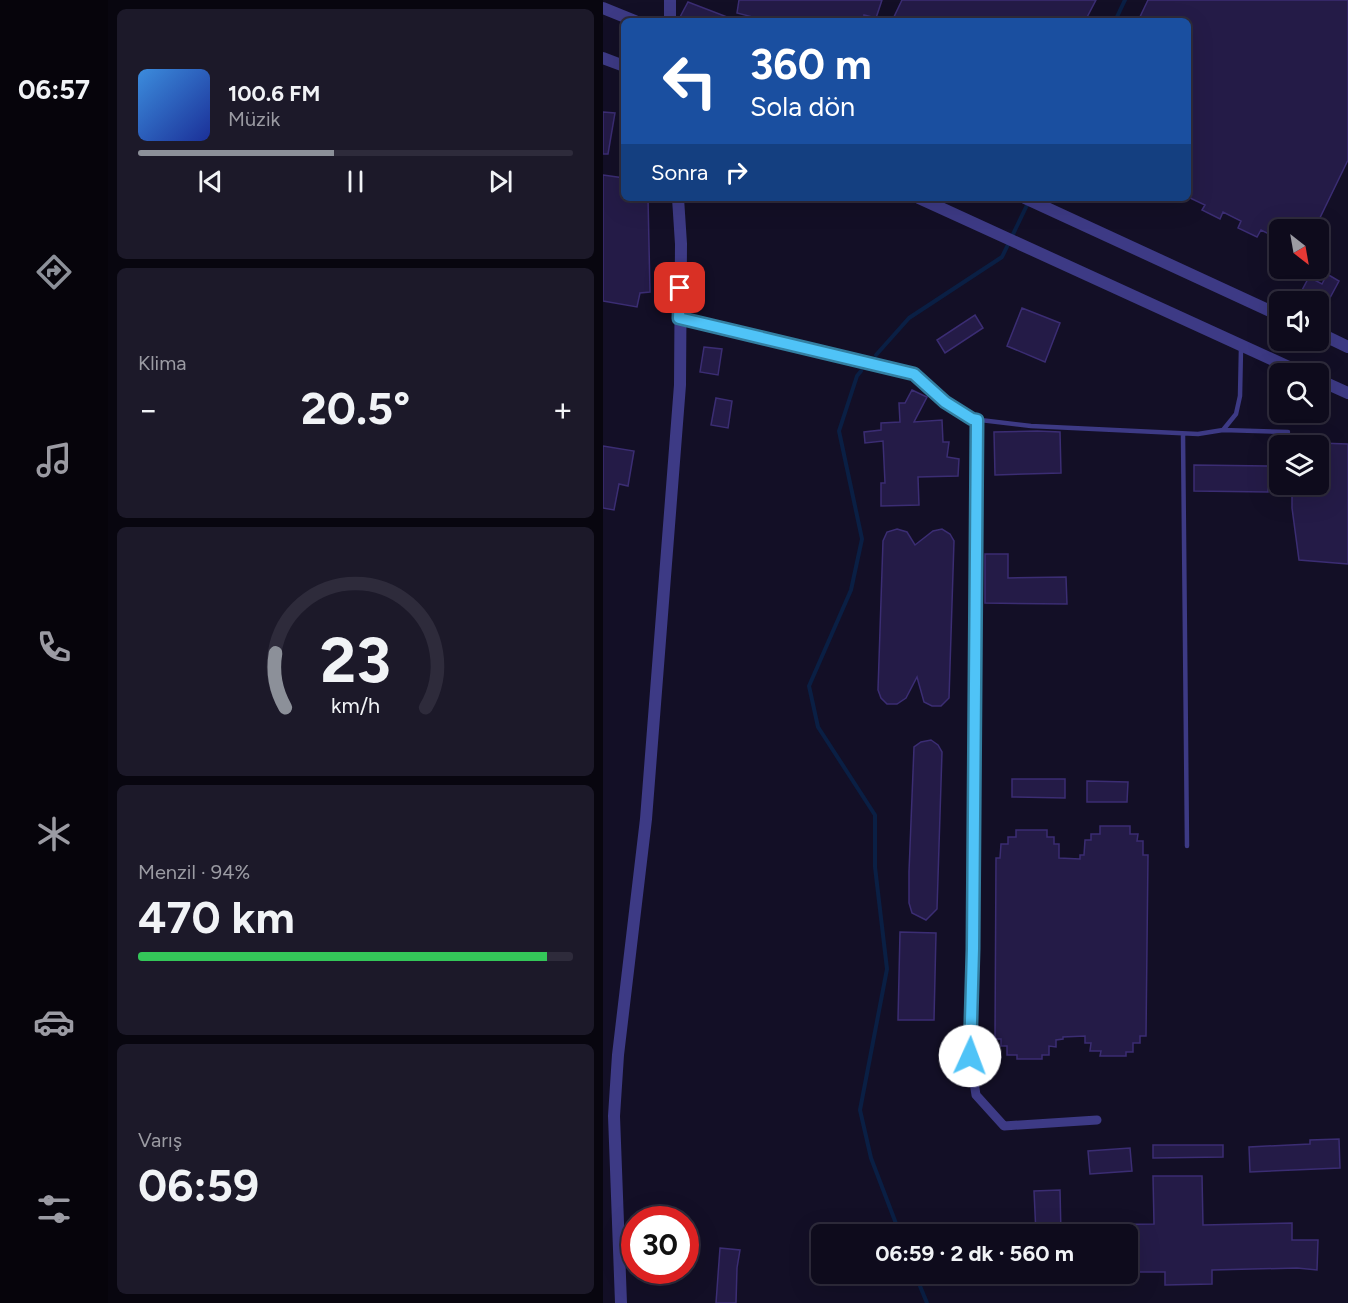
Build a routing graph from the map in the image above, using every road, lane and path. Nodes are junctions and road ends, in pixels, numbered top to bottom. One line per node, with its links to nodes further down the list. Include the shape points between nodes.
1 (670, 0): 4 (street)
2 (603, 8): 3 (street)
3 (628, 18)
4 (670, 18)
5 (603, 58): 6 (street)
6 (621, 65)
7 (678, 201): 11 (street)
8 (926, 201): 13 (street)
9 (1031, 201): 10 (street)
10 (1269, 310)
11 (679, 318): 18 (lane, via 914,374 945,402); 24 (street, via 679,385 647,807 614,1116)
12 (1329, 338): 14 (street)
13 (1241, 345): 15 (street); 19 (lane, via 1238,405)
14 (1348, 347)
15 (1280, 363)
16 (1329, 384): 17 (street)
17 (1348, 393)
18 (977, 420): 21 (lane); 23 (street, via 970,1056 976,1095 1004,1126)
19 (1223, 430): 20 (lane); 21 (lane)
20 (1289, 432)
21 (1182, 434): 22 (lane)
22 (1187, 846)
23 (1097, 1120)
24 (621, 1303)

